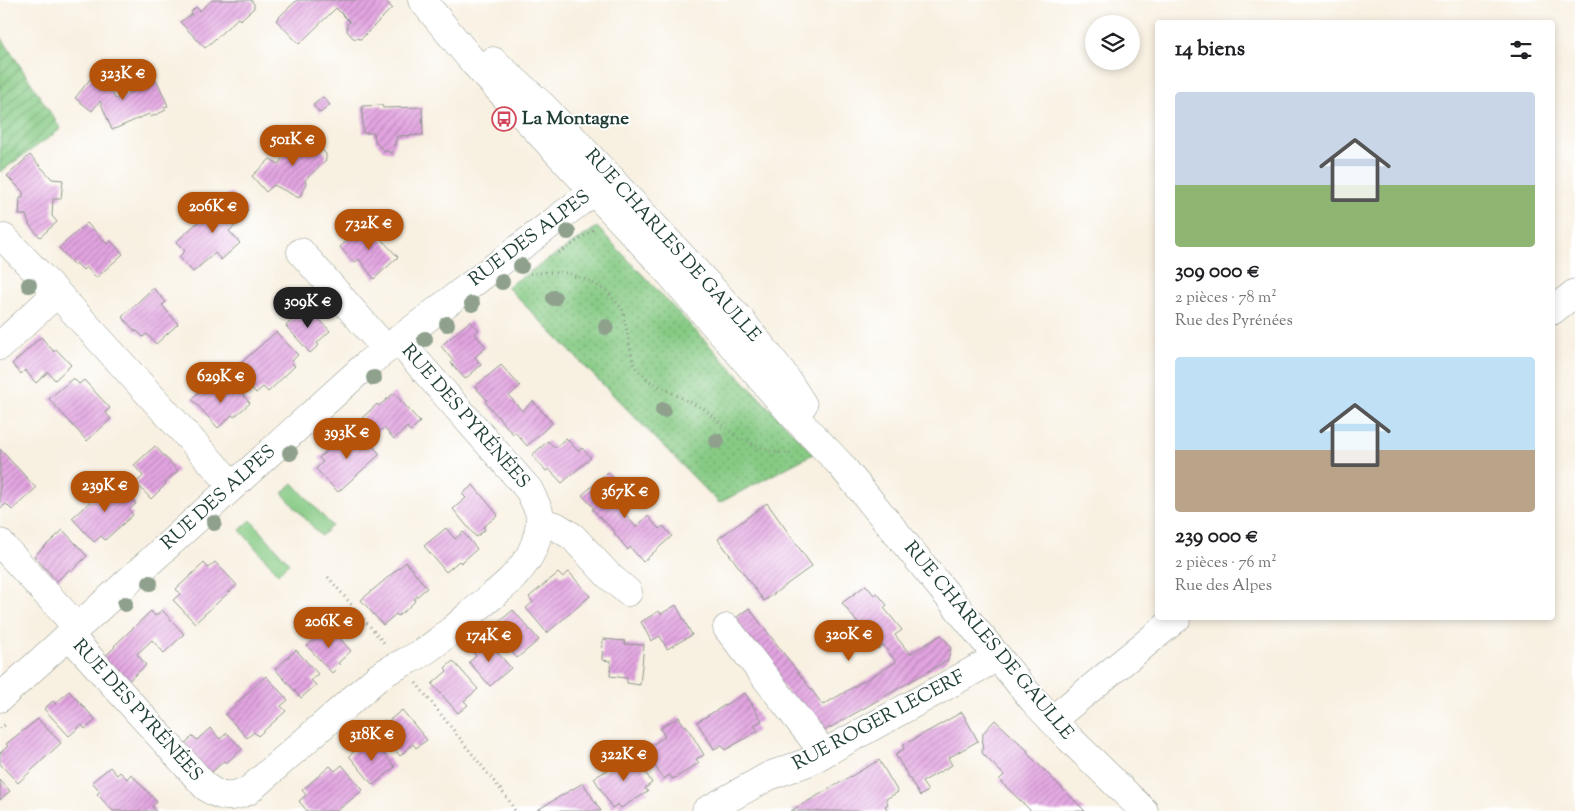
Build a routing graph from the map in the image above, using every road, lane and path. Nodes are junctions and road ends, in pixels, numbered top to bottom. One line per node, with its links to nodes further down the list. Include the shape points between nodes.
1 (428, 6): 2 (street, RUE CHARLES DE GAULLE, via 488,78)
2 (602, 184): 9 (street, RUE DES ALPES); 20 (street, RUE CHARLES DE GAULLE, via 703,311 840,464)
3 (4, 238): 6 (street)
4 (301, 252): 9 (street, RUE DES PYRÉNÉES)
5 (526, 274): 11 (path, via 566,274 589,281 606,291 622,308 634,366 648,381 704,409 738,438 773,452)
6 (57, 293): 10 (street); 12 (street)
7 (1575, 293): 8 (street)
8 (1555, 309)
9 (392, 344): 12 (street, RUE DES ALPES); 13 (street, RUE DES PYRÉNÉES, via 529,490 539,511)
10 (0, 346)
11 (793, 453)
12 (233, 486): 19 (street, RUE DES ALPES)
13 (540, 522): 16 (street, via 556,526 573,536); 21 (street, RUE DES PYRÉNÉES, via 531,554 509,582 433,645)
14 (0, 543): 19 (street, RUE DES PYRÉNÉES)
15 (328, 577): 21 (path)
16 (628, 592)
17 (1175, 620): 23 (street)
18 (727, 628): 24 (street)
19 (73, 631): 21 (street, RUE DES PYRÉNÉES, via 206,786 215,794 226,796 248,791 377,678); 22 (street, RUE DES ALPES)
20 (998, 657): 23 (street, RUE CHARLES DE GAULLE); 24 (street, RUE ROGER LECERF)
21 (401, 664): 25 (path)
22 (0, 698)
23 (1052, 720): 27 (street, RUE CHARLES DE GAULLE)
24 (824, 753): 26 (street, RUE ROGER LECERF, via 769,776)
25 (515, 811)
26 (706, 811)
27 (1144, 811)

